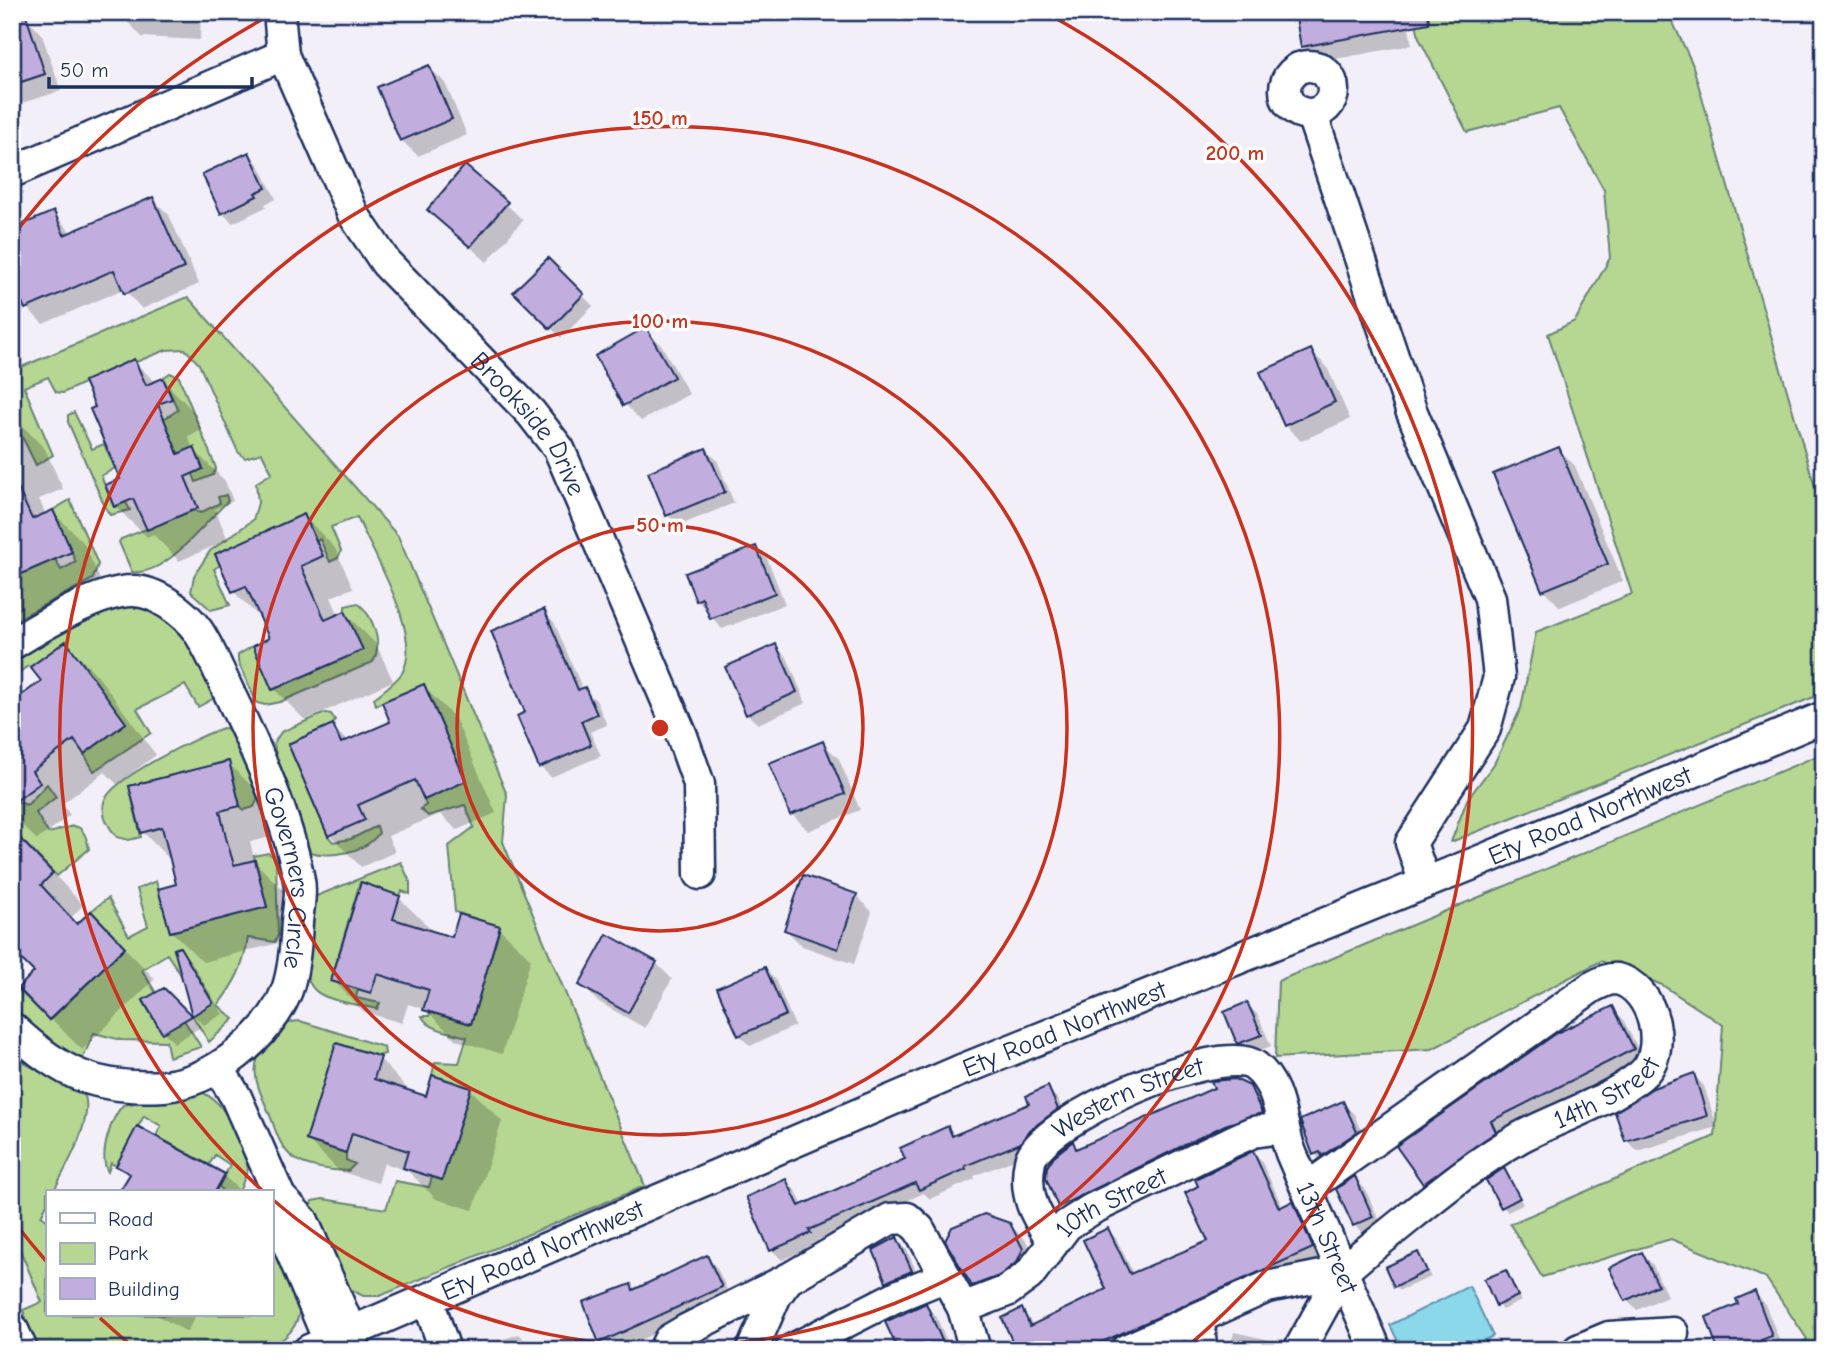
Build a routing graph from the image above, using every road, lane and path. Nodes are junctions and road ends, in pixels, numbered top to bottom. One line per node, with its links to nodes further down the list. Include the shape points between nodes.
1 (279, 12): 2 (street, Brookside Drive)
2 (284, 55): 4 (street); 7 (street, Brookside Drive, via 353,214 386,262 559,449 699,784)
3 (1312, 115): 8 (street, via 1411,410 1490,597 1499,677 1485,729 1411,843)
4 (12, 172)
5 (12, 644): 10 (street, Governers Circle, via 87,604 132,591 154,596 197,630 221,675 278,808 300,882 288,987 282,1002 246,1047)
6 (1824, 717): 8 (street, Ety Road Northwest)
7 (700, 874)
8 (1425, 883): 17 (street, Ety Road Northwest, via 959,1072)
9 (12, 1028): 10 (street, Governers Circle, via 40,1054 86,1080 132,1088 177,1085)
10 (219, 1069): 21 (street, via 280,1197 281,1227)
11 (1281, 1128): 12 (street, 13th Street); 13 (street, 10th Street, via 1253,1132 1174,1168 1092,1209); 13 (street, Western Street, via 1275,1095 1266,1077 1242,1059 1203,1064 1106,1102 1062,1128 1030,1159 1028,1198)
12 (1307, 1188): 14 (street, 13th Street); 14 (street, 14th Street, via 1592,986 1619,979 1647,1005 1656,1046 1642,1075 1520,1138)
13 (1052, 1240): 18 (street, 10th Street, via 1045,1258 1029,1275 1007,1291)
14 (1342, 1272): 19 (street, via 1267,1287); 29 (street); 30 (street, 13th Street)
15 (944, 1277): 16 (street, via 919,1229 911,1219 902,1217 890,1219); 18 (street); 25 (street)
16 (788, 1279): 23 (street, via 686,1330 669,1340); 24 (street)
17 (428, 1300): 21 (street, Ety Road Northwest); 22 (street)
18 (963, 1308): 26 (street)
19 (1199, 1318): 27 (street); 28 (street)
20 (1672, 1333): 31 (street, via 1609,1337)
21 (330, 1341)
22 (445, 1350)
23 (664, 1350)
24 (752, 1350)
25 (791, 1350)
26 (975, 1350)
27 (1126, 1350)
28 (1201, 1350)
29 (1299, 1350)
30 (1376, 1350)
31 (1578, 1350)

